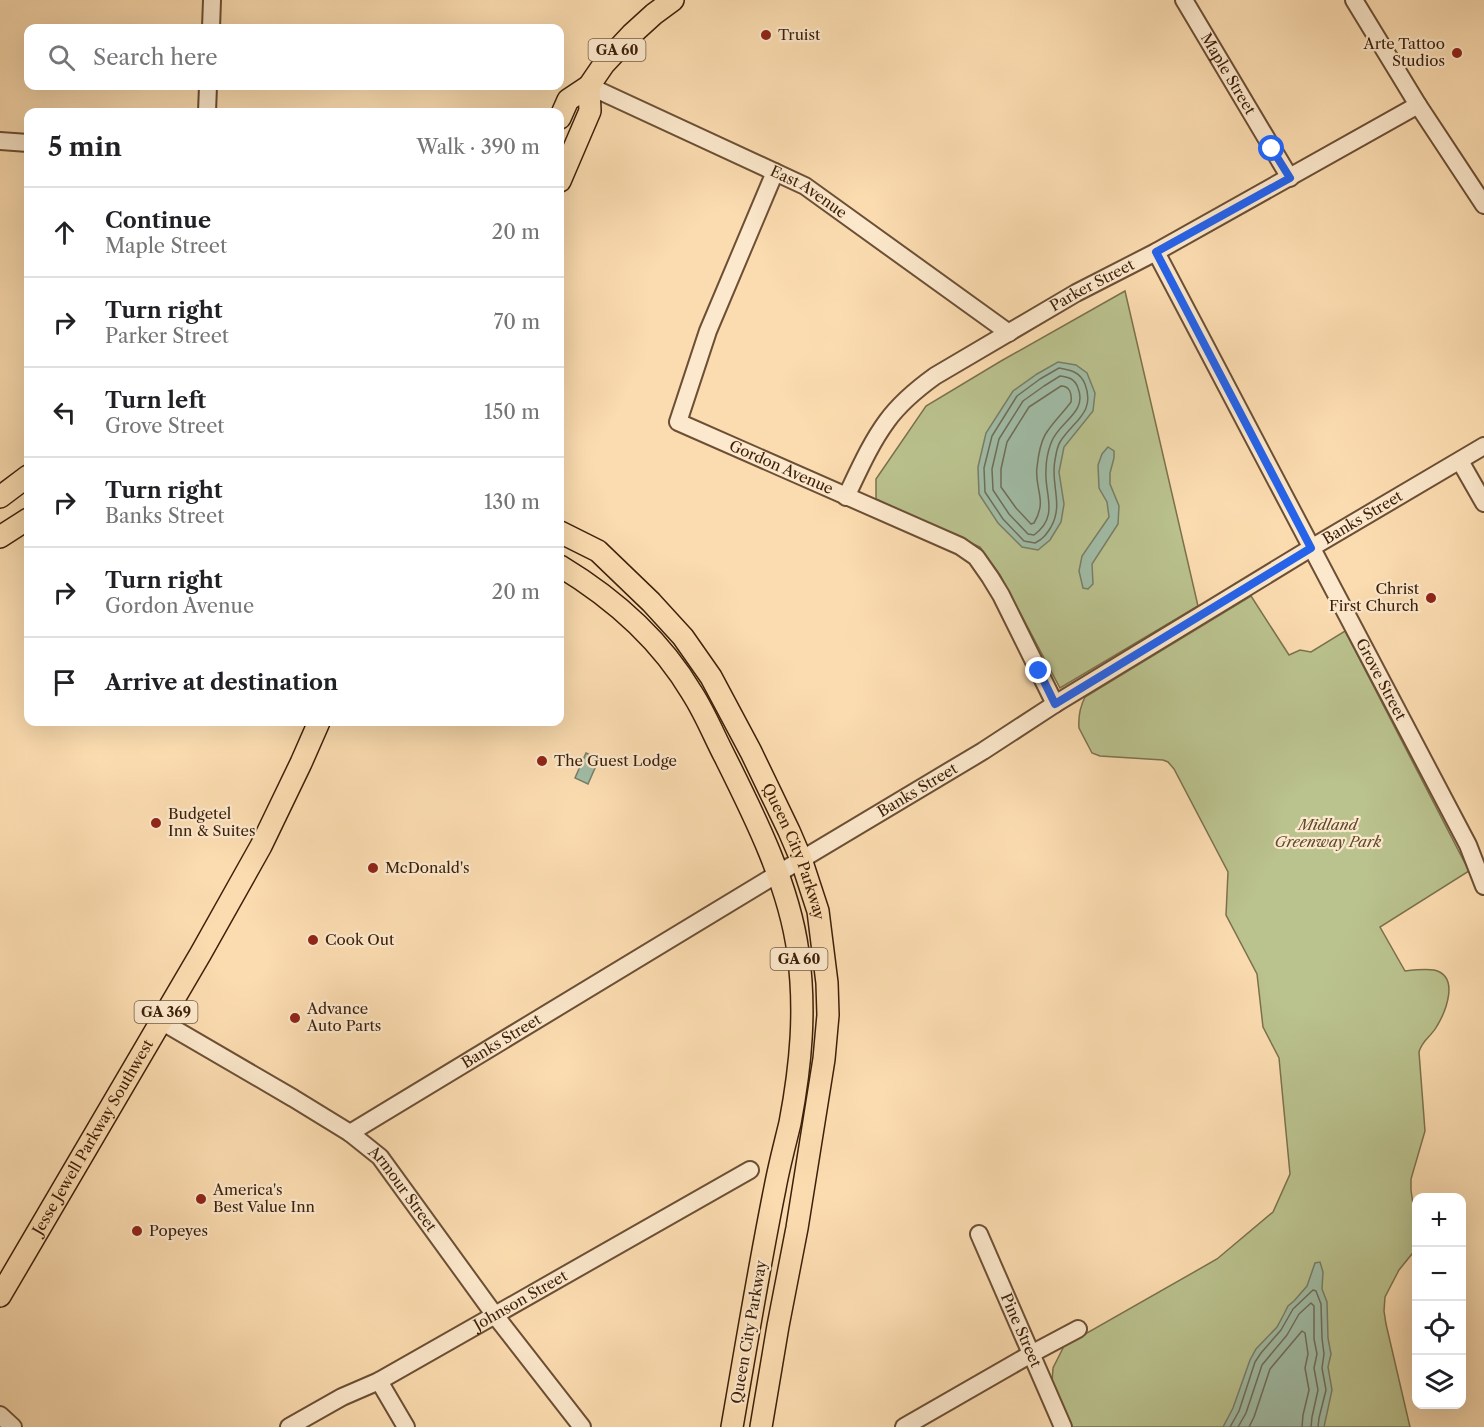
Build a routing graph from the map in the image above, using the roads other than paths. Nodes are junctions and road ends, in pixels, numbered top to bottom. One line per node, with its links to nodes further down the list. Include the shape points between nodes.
1 (212, 0): 5 (street)
2 (673, 0): 6 (main road, GA 60, via 632,34)
3 (1184, 0): 15 (street, Maple Street)
4 (1354, 0): 8 (street)
5 (211, 24)
6 (589, 86): 10 (main road, GA 60, via 568,100); 13 (main road, via 590,111); 14 (street, East Avenue)
7 (208, 90): 9 (street)
8 (1418, 105): 15 (street, Parker Street); 16 (street)
9 (207, 108)
10 (564, 109)
11 (0, 141): 12 (street)
12 (24, 143)
13 (564, 172)
14 (775, 172): 18 (street, East Avenue, via 805,186); 23 (street, Gordon Avenue, via 708,331 678,422)
15 (1290, 178): 17 (street, Parker Street)
16 (1483, 201)
17 (1156, 252): 18 (street, Parker Street); 28 (street, Grove Street)
18 (1009, 333): 23 (street, Parker Street, via 935,376 900,405 874,441)
19 (1484, 446): 20 (street, Banks Street)
20 (1460, 461): 24 (street); 28 (street, Banks Street)
21 (24, 479): 22 (main road)
22 (0, 497)
23 (846, 497): 30 (street, Gordon Avenue, via 960,546 976,557 1001,595)
24 (1484, 503)
25 (24, 522): 27 (main road)
26 (564, 534): 32 (main road, Queen City Parkway / GA 60, via 597,551 683,637 713,681 751,752)
27 (0, 537)
28 (1311, 548): 30 (street, Banks Street); 34 (street, Grove Street, via 1468,845)
29 (564, 569): 33 (main road, Queen City Parkway / GA 60, via 629,616 676,669 693,694)
30 (1055, 704): 32 (street, Banks Street)
31 (318, 726): 35 (main road, Jesse Jewell Parkway Southwest / GA 369, via 261,846)
32 (801, 859): 33 (street, Banks Street); 50 (main road, Queen City Parkway / GA 60, via 818,911 828,1015 816,1118)
33 (778, 873): 36 (street, Banks Street); 49 (main road, Queen City Parkway / GA 60, via 798,952 802,1038 790,1123)
34 (1484, 886)
35 (160, 1021): 36 (street, Armour Street); 39 (main road, Jesse Jewell Parkway Southwest / GA 369)
36 (350, 1133): 40 (street, Armour Street, via 380,1157)
37 (750, 1170): 40 (street, Johnson Street)
38 (980, 1234): 42 (street, Pine Street)
39 (0, 1296)
40 (494, 1314): 43 (street, Johnson Street); 48 (street, Armour Street)
41 (1078, 1329): 42 (street)
42 (1030, 1354): 51 (street); 52 (street, Pine Street)
43 (379, 1381): 46 (street, Johnson Street); 47 (street)
44 (0, 1415): 45 (street)
45 (13, 1427)
46 (289, 1427)
47 (406, 1427)
48 (582, 1427)
49 (732, 1427)
50 (760, 1427)
51 (904, 1427)
52 (1063, 1427)

